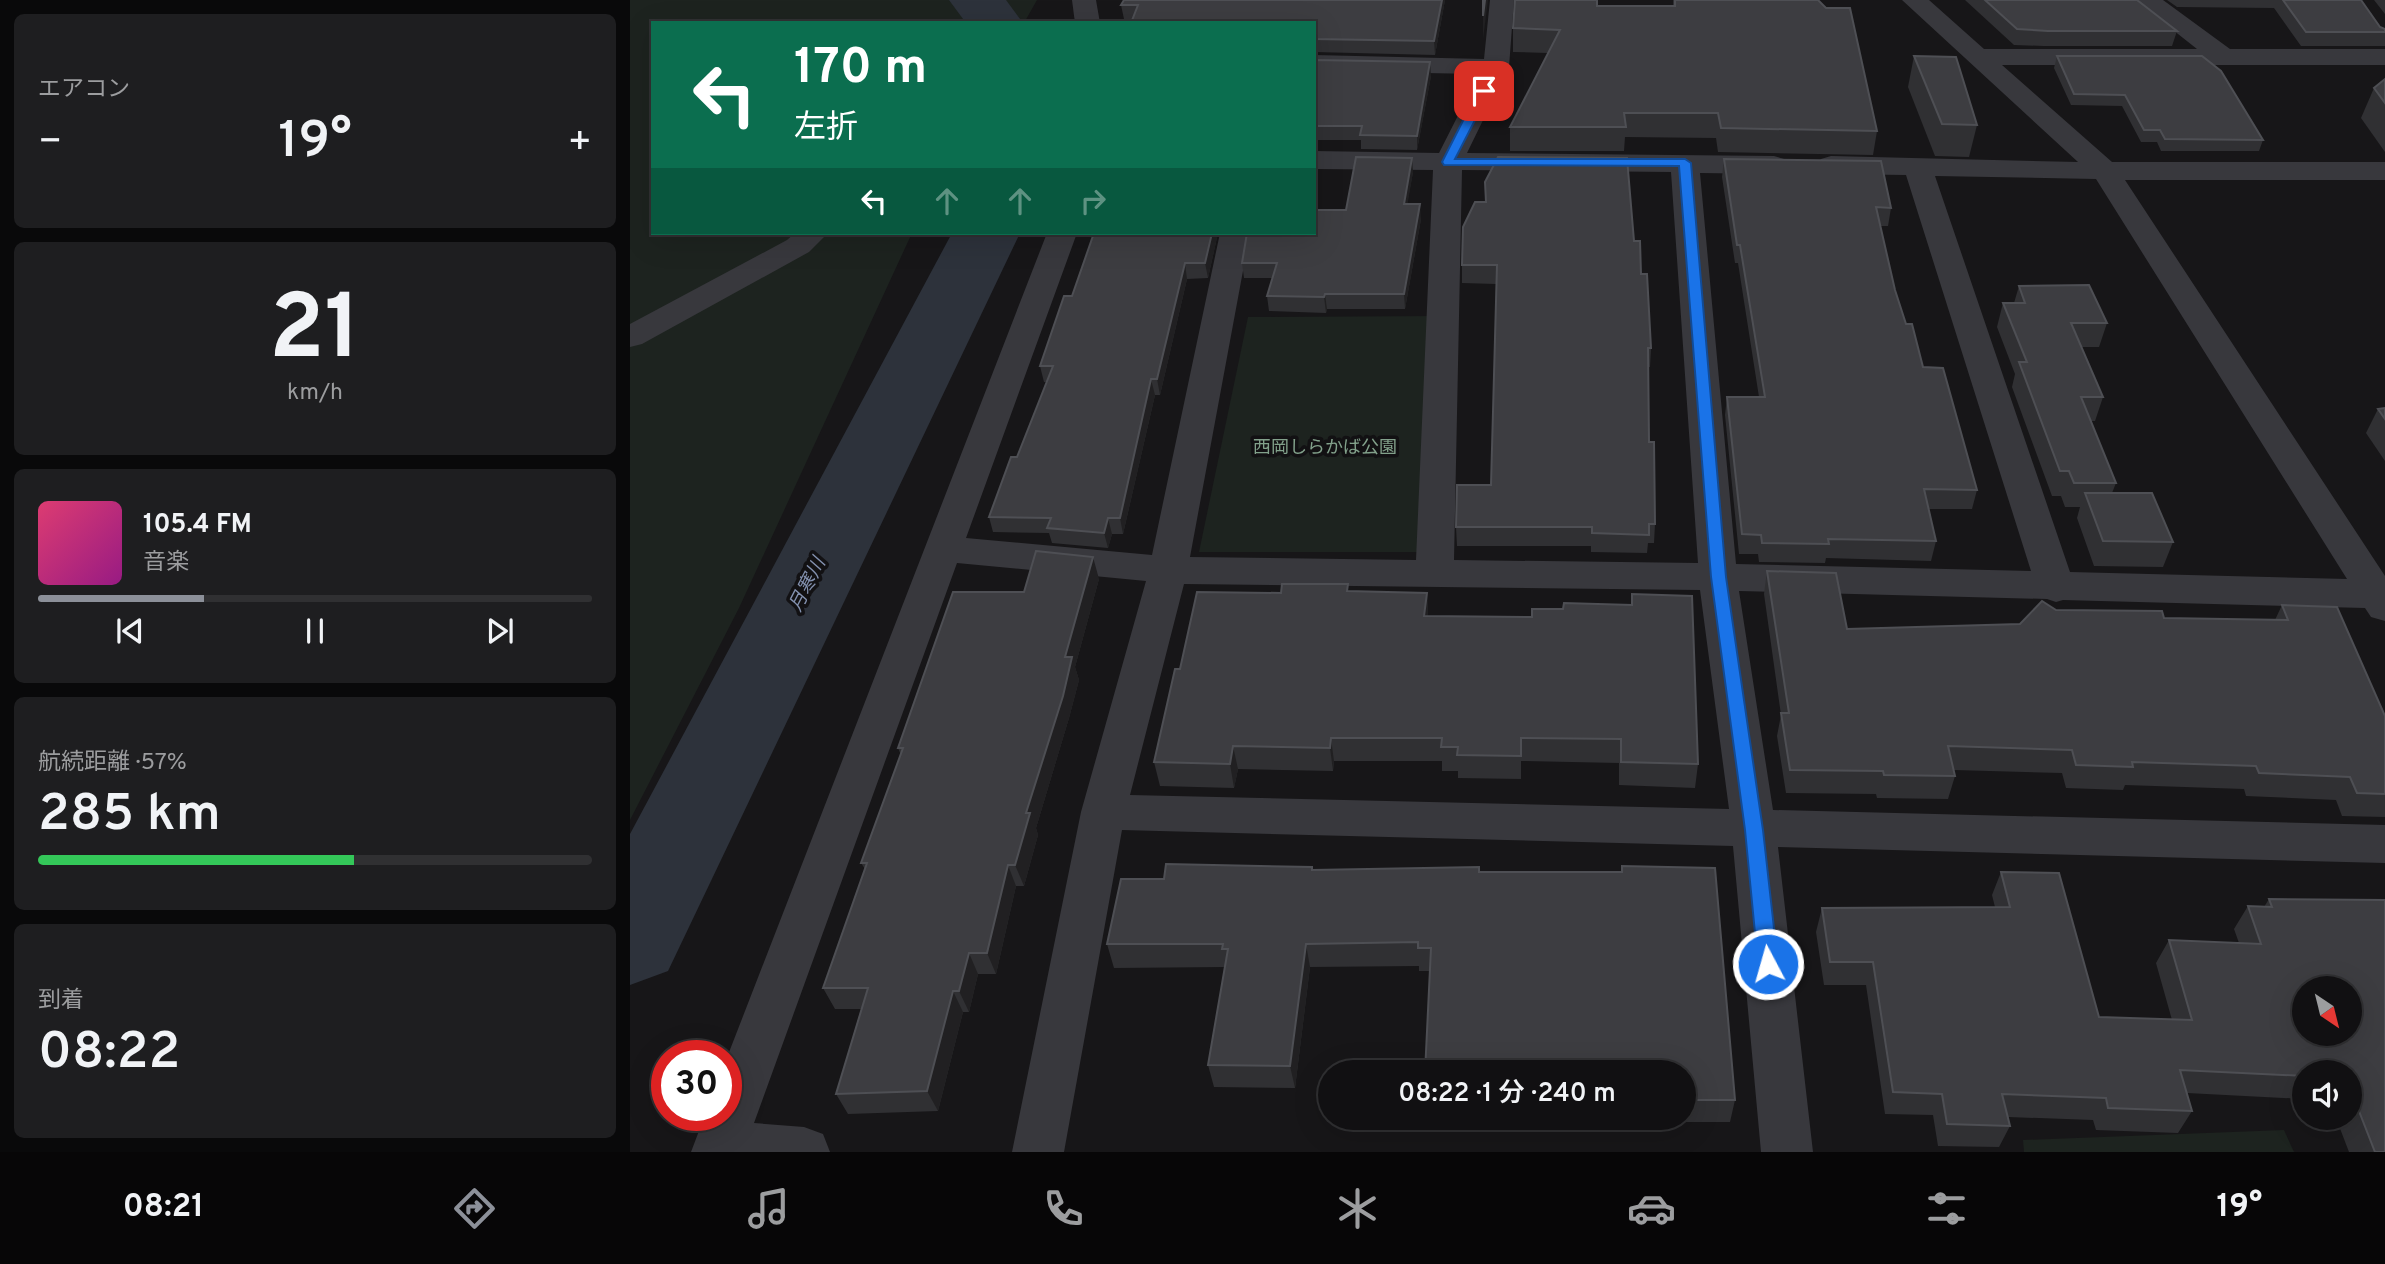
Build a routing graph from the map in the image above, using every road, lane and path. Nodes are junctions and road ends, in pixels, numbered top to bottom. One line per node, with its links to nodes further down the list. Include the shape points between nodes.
1 (1084, 0): 5 (street)
2 (1502, 0): 10 (street)
3 (1914, 0): 7 (street)
4 (2147, 0): 6 (street)
5 (1088, 21)
6 (2223, 56): 7 (street); 8 (street)
7 (1978, 57): 15 (street)
8 (2385, 57)
9 (1316, 64): 10 (street)
10 (1496, 68): 12 (street)
11 (1316, 160): 12 (street)
12 (1448, 162): 13 (street); 23 (street)
13 (1685, 163): 14 (street); 24 (street)
14 (1918, 167): 15 (street); 25 (street)
15 (2105, 171): 16 (street); 26 (street)
16 (2385, 171)
17 (811, 235): 20 (street)
18 (1061, 235): 21 (street)
19 (1235, 235): 22 (street)
20 (630, 337)
21 (945, 550): 22 (street); 30 (street)
22 (1168, 570): 23 (street); 27 (street)
23 (1435, 573): 24 (street)
24 (1718, 577): 25 (street); 28 (street)
25 (2056, 588): 26 (street)
26 (2381, 601)
27 (1103, 812): 28 (street); 32 (street)
28 (1754, 830): 29 (street); 33 (street)
29 (2385, 844)
30 (717, 1149): 31 (street)
31 (804, 1152)
32 (1038, 1152)
33 (1787, 1152)

